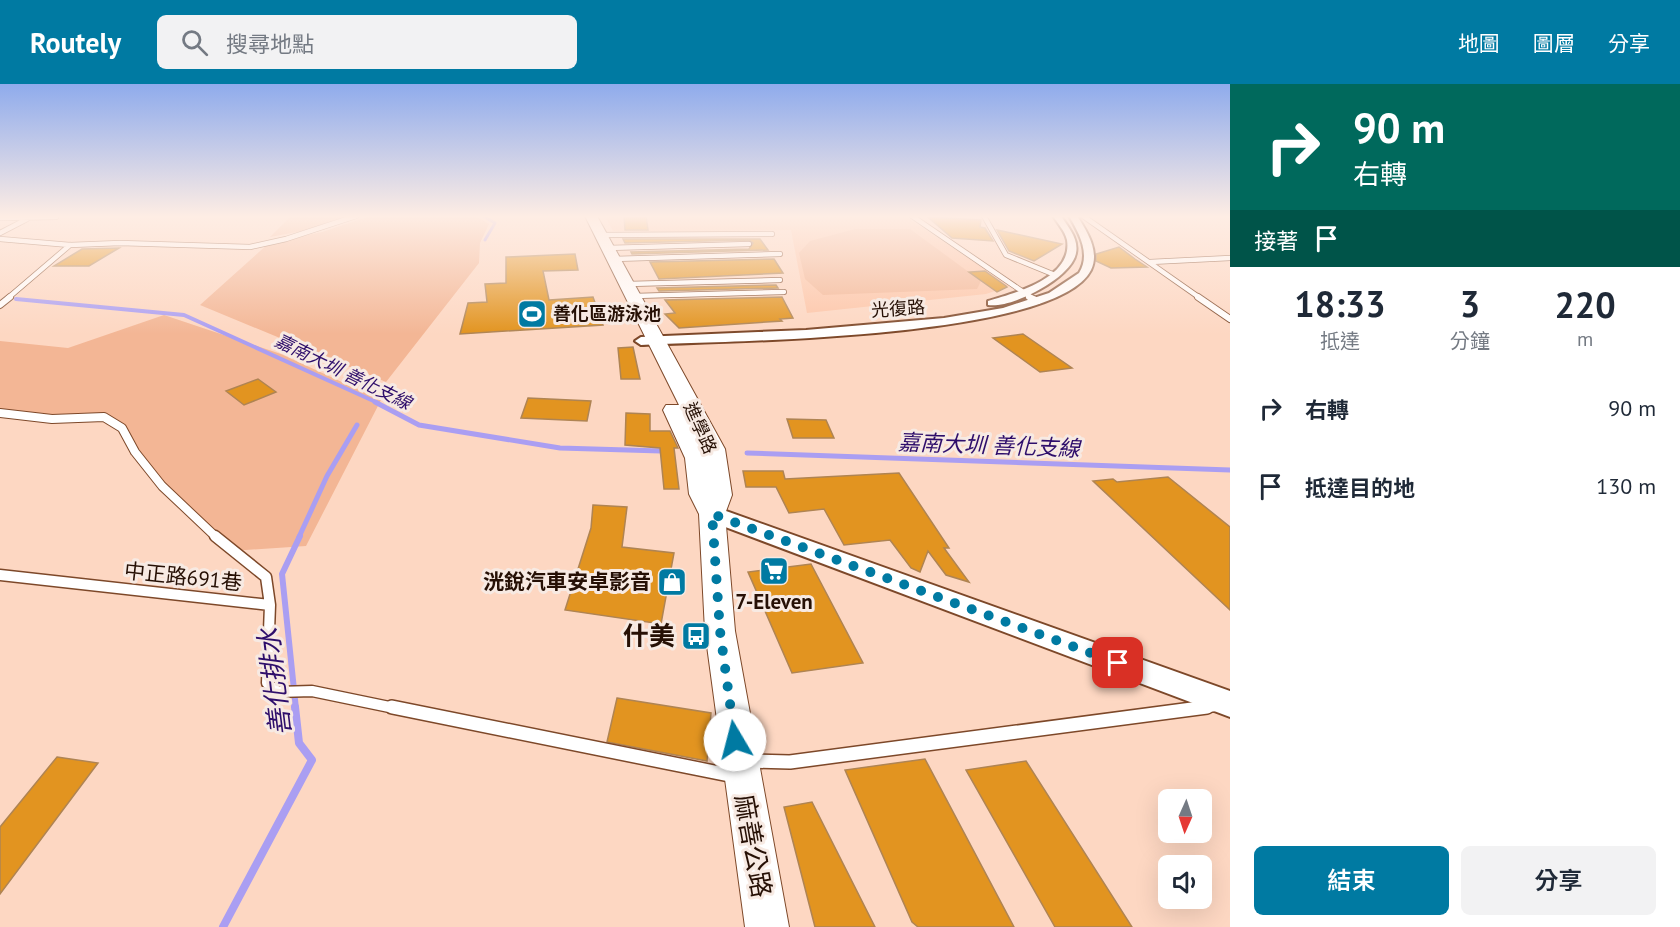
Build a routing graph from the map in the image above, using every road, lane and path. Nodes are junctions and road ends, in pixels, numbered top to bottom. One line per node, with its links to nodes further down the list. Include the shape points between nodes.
1 (58, 255): 17 (lane)
2 (601, 255): 19 (main road, 進學路)
3 (611, 255): 13 (main road, 進學路)
4 (968, 255): 15 (lane)
5 (1007, 255): 11 (lane)
6 (1071, 255): 11 (street, 光復路, via 1065,268)
7 (1089, 255): 16 (street, 光復路, via 1084,274)
8 (1139, 255): 10 (lane)
9 (1230, 258): 10 (lane)
10 (1149, 262): 18 (lane)
11 (1055, 275): 15 (street, 光復路)
12 (780, 280): 13 (lane)
13 (630, 290): 14 (lane); 19 (main road, 進學路)
14 (784, 292)
15 (1022, 293): 16 (lane); 19 (street, 光復路, via 971,309 915,316)
16 (1038, 301): 19 (street, 光復路, via 975,318 921,324)
17 (0, 305)
18 (1230, 319)
19 (647, 337): 21 (main road, 進學路, via 697,458 701,494)
20 (0, 413): 23 (lane, via 52,419 104,417 122,428 162,486 231,551 266,577)
21 (712, 514): 24 (street); 25 (main road, 麻善公路, via 720,631)
22 (0, 575): 23 (lane, 中正路691巷)
23 (270, 605): 25 (lane, 中正路691巷, via 267,683 278,692 312,691)
24 (1230, 704): 25 (lane)
25 (740, 770): 26 (main road, 麻善公路)
26 (767, 927)

